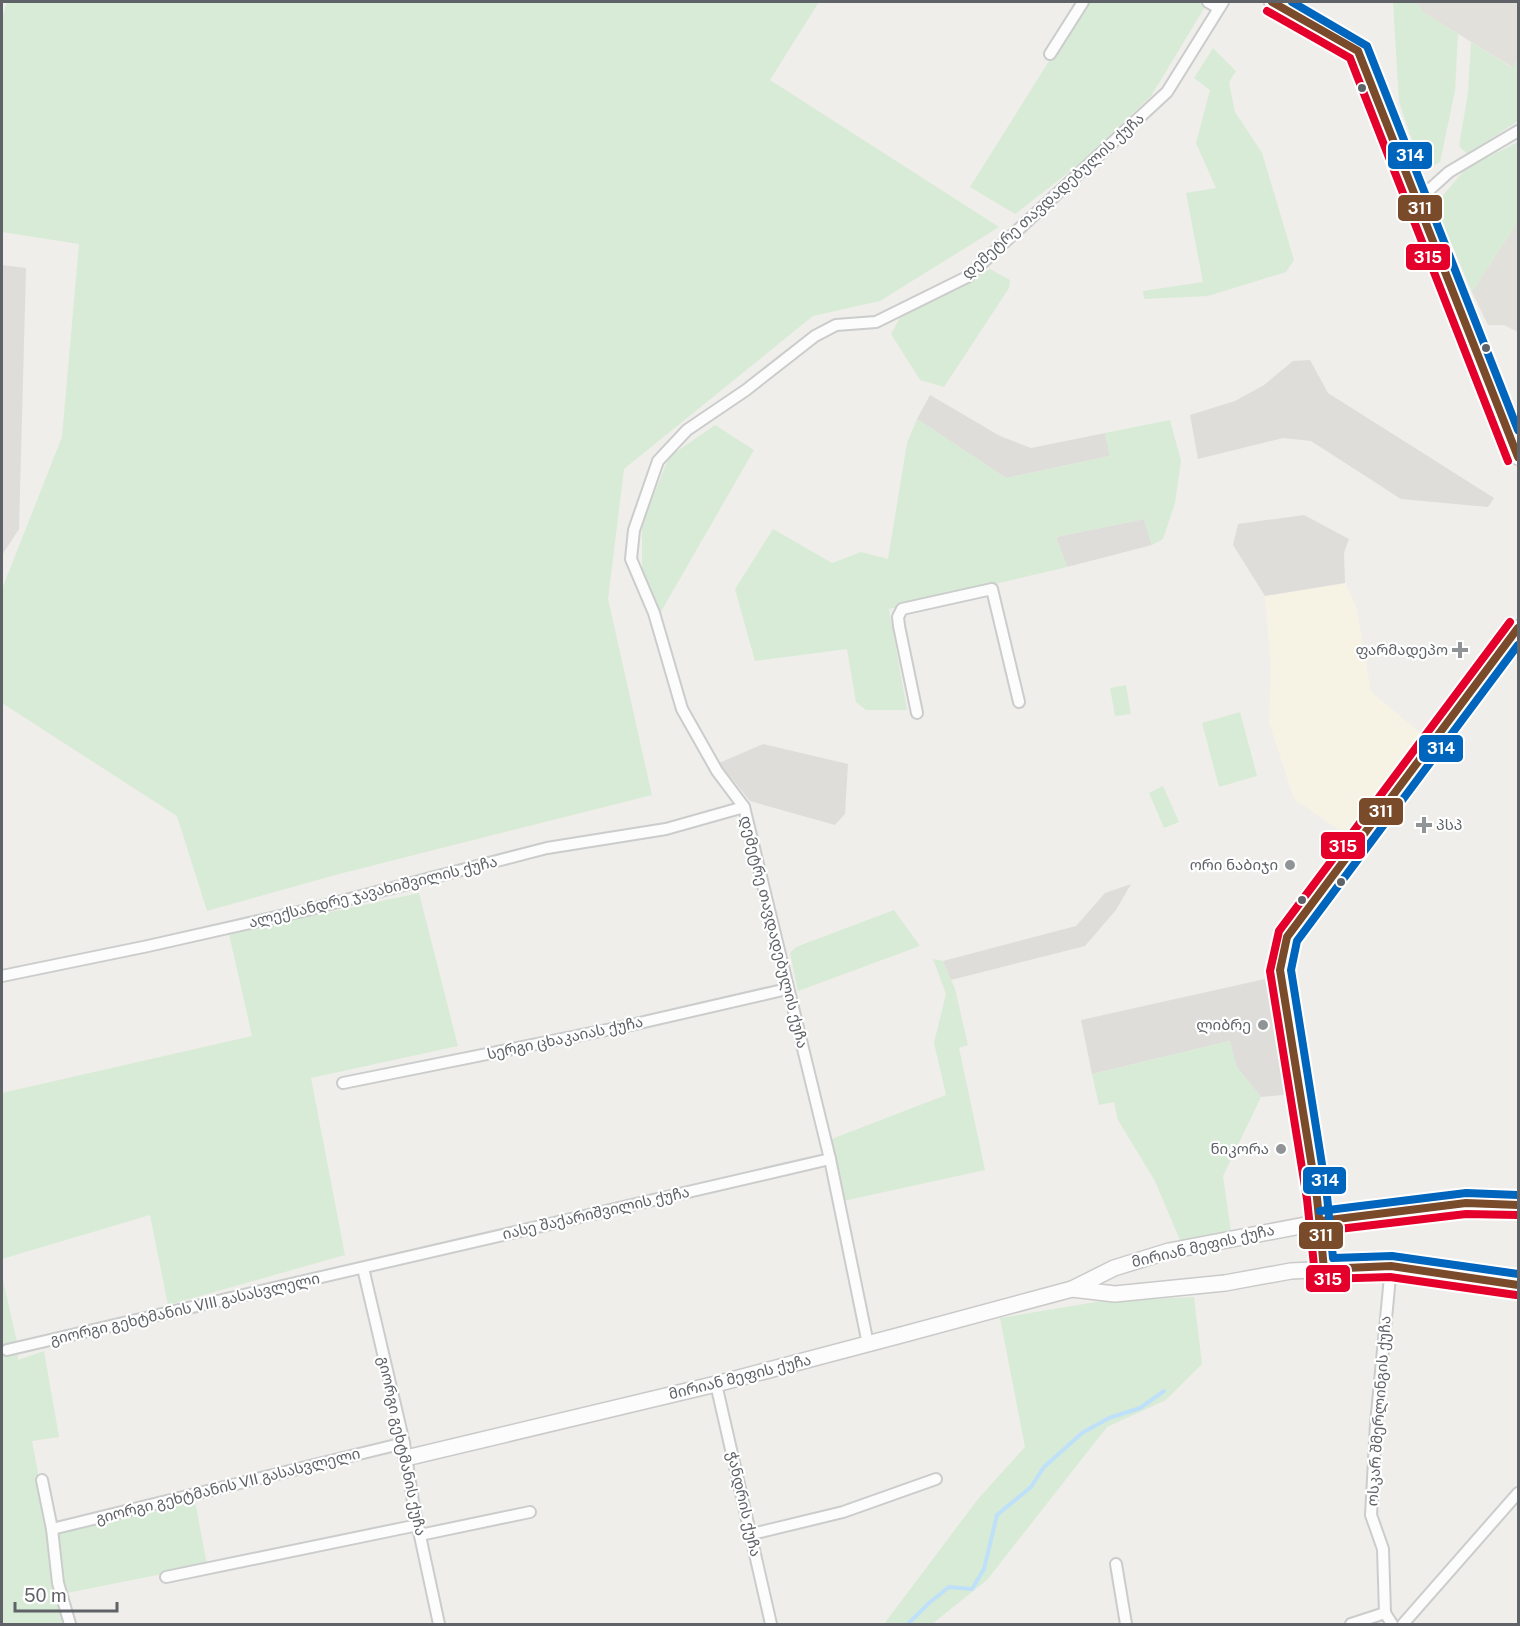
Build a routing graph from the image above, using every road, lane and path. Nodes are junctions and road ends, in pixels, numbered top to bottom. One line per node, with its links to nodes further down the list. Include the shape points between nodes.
1 (1083, 2): 7 (street)
2 (1208, 2): 5 (street)
3 (1272, 2): 6 (street)
4 (1297, 2): 6 (street)
5 (1221, 4): 14 (street, დემეტრე თავდადებულის ქუჩა, via 1167,92 968,277 876,322 835,321 687,430 658,461 634,530 632,559 654,613 682,709 717,771)
6 (1302, 19): 9 (street, via 1358,51)
7 (1050, 54)
8 (1518, 131): 9 (street, via 1449,172)
9 (1418, 200): 10 (street)
10 (1518, 457)
11 (1518, 628): 20 (street, via 1287,937 1280,970)
12 (1019, 702): 13 (street, via 992,589 899,612)
13 (917, 713)
14 (744, 807): 15 (street, ალექსანდრე ჯავახიშვილის ქუჩა, via 666,829 547,848 296,912); 16 (street, დემეტრე თავდადებულის ქუჩა)
15 (2, 976)
16 (787, 989): 17 (street, სერგი ცხაკაიას ქუჩა); 18 (street, დემეტრე თავდადებულის ქუჩა)
17 (343, 1083)
18 (830, 1159): 22 (street, იასე შაქარიშვილის ქუჩა); 28 (street, დემეტრე თავდადებულის ქუჩა)
19 (1518, 1205): 20 (street, მირიან მეფის ქუჩა, via 1466,1203)
20 (1321, 1221): 23 (street, მირიან მეფის ქუჩა, via 1169,1251); 24 (street)
21 (1392, 1266): 24 (street, მირიან მეფის ქუჩა); 25 (street, მირიან მეფის ქუჩა); 41 (street, ოსკარ შმერლინგის ქუჩა, via 1371,1506 1372,1524 1383,1549)
22 (363, 1268): 29 (street, გიორგი გეხტმანის VIII გასასვლელი); 31 (street, გიორგი გეხტმანის ქუჩა)
23 (1114, 1268): 26 (street, მირიან მეფის ქუჩა); 27 (street, via 1110,1277)
24 (1324, 1269): 27 (street, მირიან მეფის ქუჩა)
25 (1518, 1285)
26 (1072, 1288): 27 (street, მირიან მეფის ქუჩა); 28 (street, მირიან მეფის ქუჩა)
27 (1122, 1293)
28 (868, 1344): 30 (street, მირიან მეფის ქუჩა)
29 (7, 1350)
30 (716, 1384): 31 (street, მირიან მეფის ქუჩა); 38 (street, ჭანდრის ქუჩა)
31 (405, 1450): 36 (street, გიორგი გეხტმანის VII გასასვლელი); 37 (street, გიორგი გეხტმანის ქუჩა)
32 (936, 1479): 38 (street, via 843,1512)
33 (42, 1480): 36 (street)
34 (1518, 1493): 48 (street)
35 (530, 1512): 37 (street)
36 (52, 1529): 42 (street, via 58,1583)
37 (419, 1530): 40 (street); 43 (street, გიორგი გეხტმანის ქუჩა)
38 (752, 1534): 44 (street, ჭანდრის ქუჩა)
39 (1116, 1564): 45 (street)
40 (166, 1576)
41 (1385, 1613): 46 (street); 47 (street)
42 (70, 1624)
43 (439, 1624)
44 (771, 1624)
45 (1126, 1624)
46 (1351, 1624)
47 (1392, 1624)
48 (1403, 1624)

